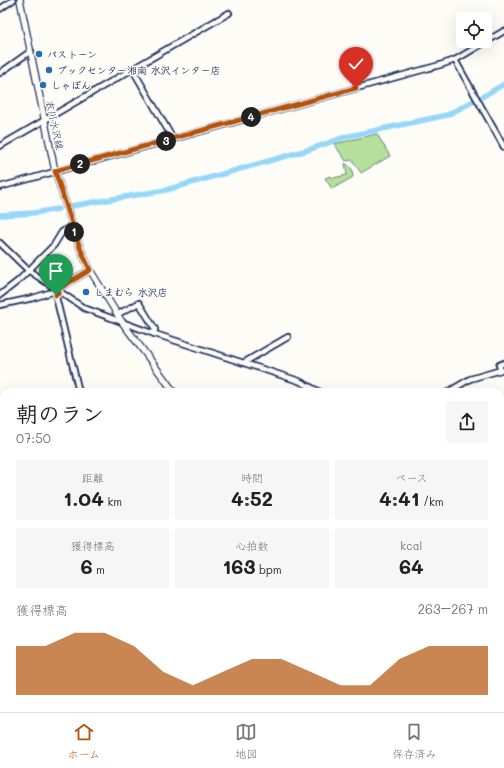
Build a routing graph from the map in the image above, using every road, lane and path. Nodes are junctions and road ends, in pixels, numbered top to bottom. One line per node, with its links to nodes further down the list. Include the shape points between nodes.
1 (13, 0): 3 (street)
2 (20, 0): 6 (main road, 衣川水沢線)
3 (0, 9)
4 (228, 13): 8 (street)
5 (504, 31): 7 (street)
6 (31, 51): 9 (street); 10 (main road, 衣川水沢線)
7 (455, 60): 11 (street); 13 (street)
8 (133, 70): 10 (street); 11 (street)
9 (0, 74)
10 (45, 120): 12 (street); 14 (main road, 衣川水沢線)
11 (173, 139): 14 (street)
12 (0, 146)
13 (504, 147)
14 (55, 171): 15 (street); 16 (main road, 衣川水沢線)
15 (0, 187)
16 (72, 225): 18 (street, via 62,232 54,245); 19 (main road, 衣川水沢線)
17 (0, 243): 18 (street)
18 (28, 270): 20 (street); 21 (street)
19 (90, 270): 20 (street); 23 (main road, 衣川水沢線)
20 (57, 291): 22 (street); 24 (street, via 84,308); 29 (street, via 56,296)
21 (0, 295)
22 (0, 305)
23 (118, 314): 24 (main road, 衣川水沢線); 25 (street, via 139,303 155,330)
24 (122, 322): 25 (street); 30 (main road, 衣川水沢線)
25 (154, 334): 27 (street)
26 (288, 337): 27 (street)
27 (245, 362): 31 (street)
28 (504, 363): 32 (street, via 499,365 501,370 470,379)
29 (78, 388)
30 (171, 388)
31 (312, 388)
32 (455, 388)

